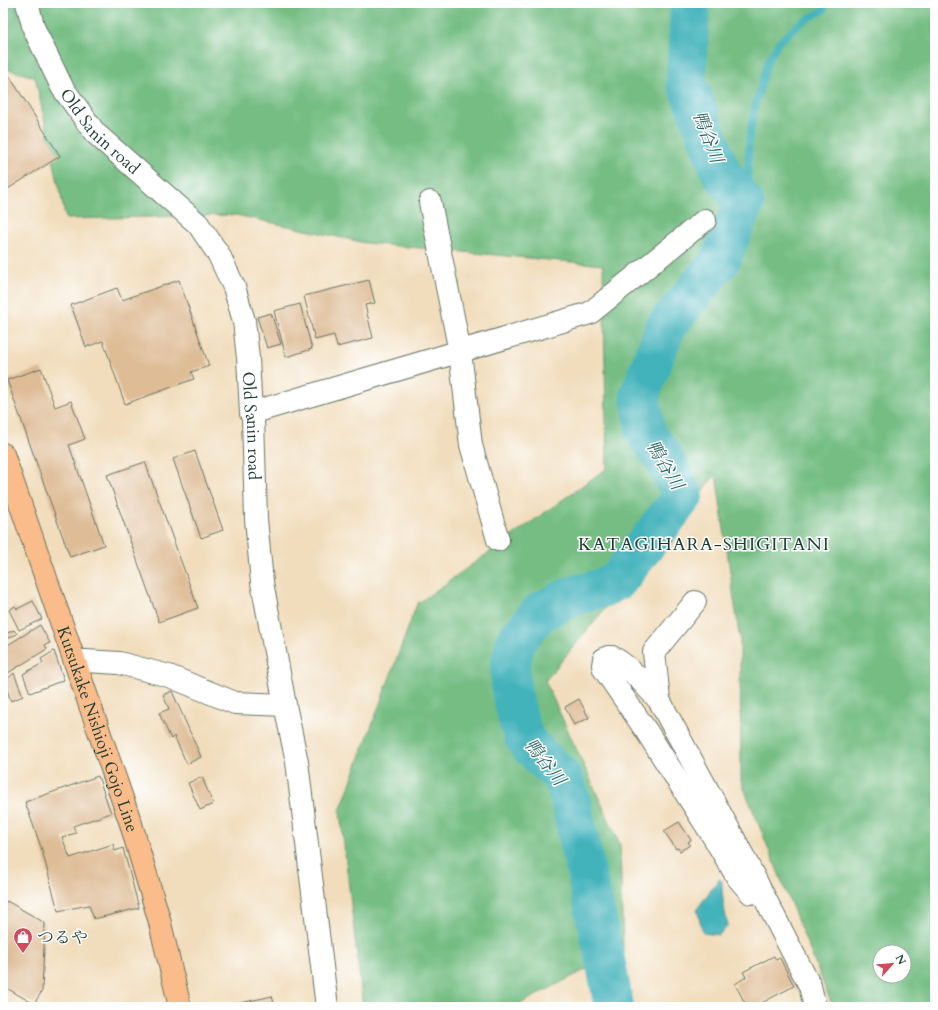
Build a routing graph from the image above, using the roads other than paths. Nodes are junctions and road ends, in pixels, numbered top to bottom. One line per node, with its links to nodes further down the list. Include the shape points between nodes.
1 (27, 3): 5 (street, Old Sanin road, via 34,29 62,87 95,133 198,224 219,255 234,287 244,321)
2 (430, 202): 4 (street)
3 (704, 220): 4 (street, via 590,313)
4 (460, 352): 5 (street); 7 (street, via 470,445)
5 (251, 413): 11 (street, Old Sanin road, via 262,582)
6 (3, 454): 9 (main road, Kutsukake Nishioji Gojo Line)
7 (498, 540)
8 (695, 602): 10 (street, via 654,652)
9 (75, 661): 11 (street, via 119,663 169,676 235,703); 13 (main road, Kutsukake Nishioji Gojo Line, via 131,824 160,920)
10 (659, 700): 12 (street); 12 (street, via 628,668 612,657 604,659 604,669 647,732 738,878)
11 (285, 705): 14 (street, Old Sanin road, via 297,762)
12 (775, 919): 15 (street, via 810,986)
13 (180, 1007)
14 (327, 1007)
15 (815, 1007)

